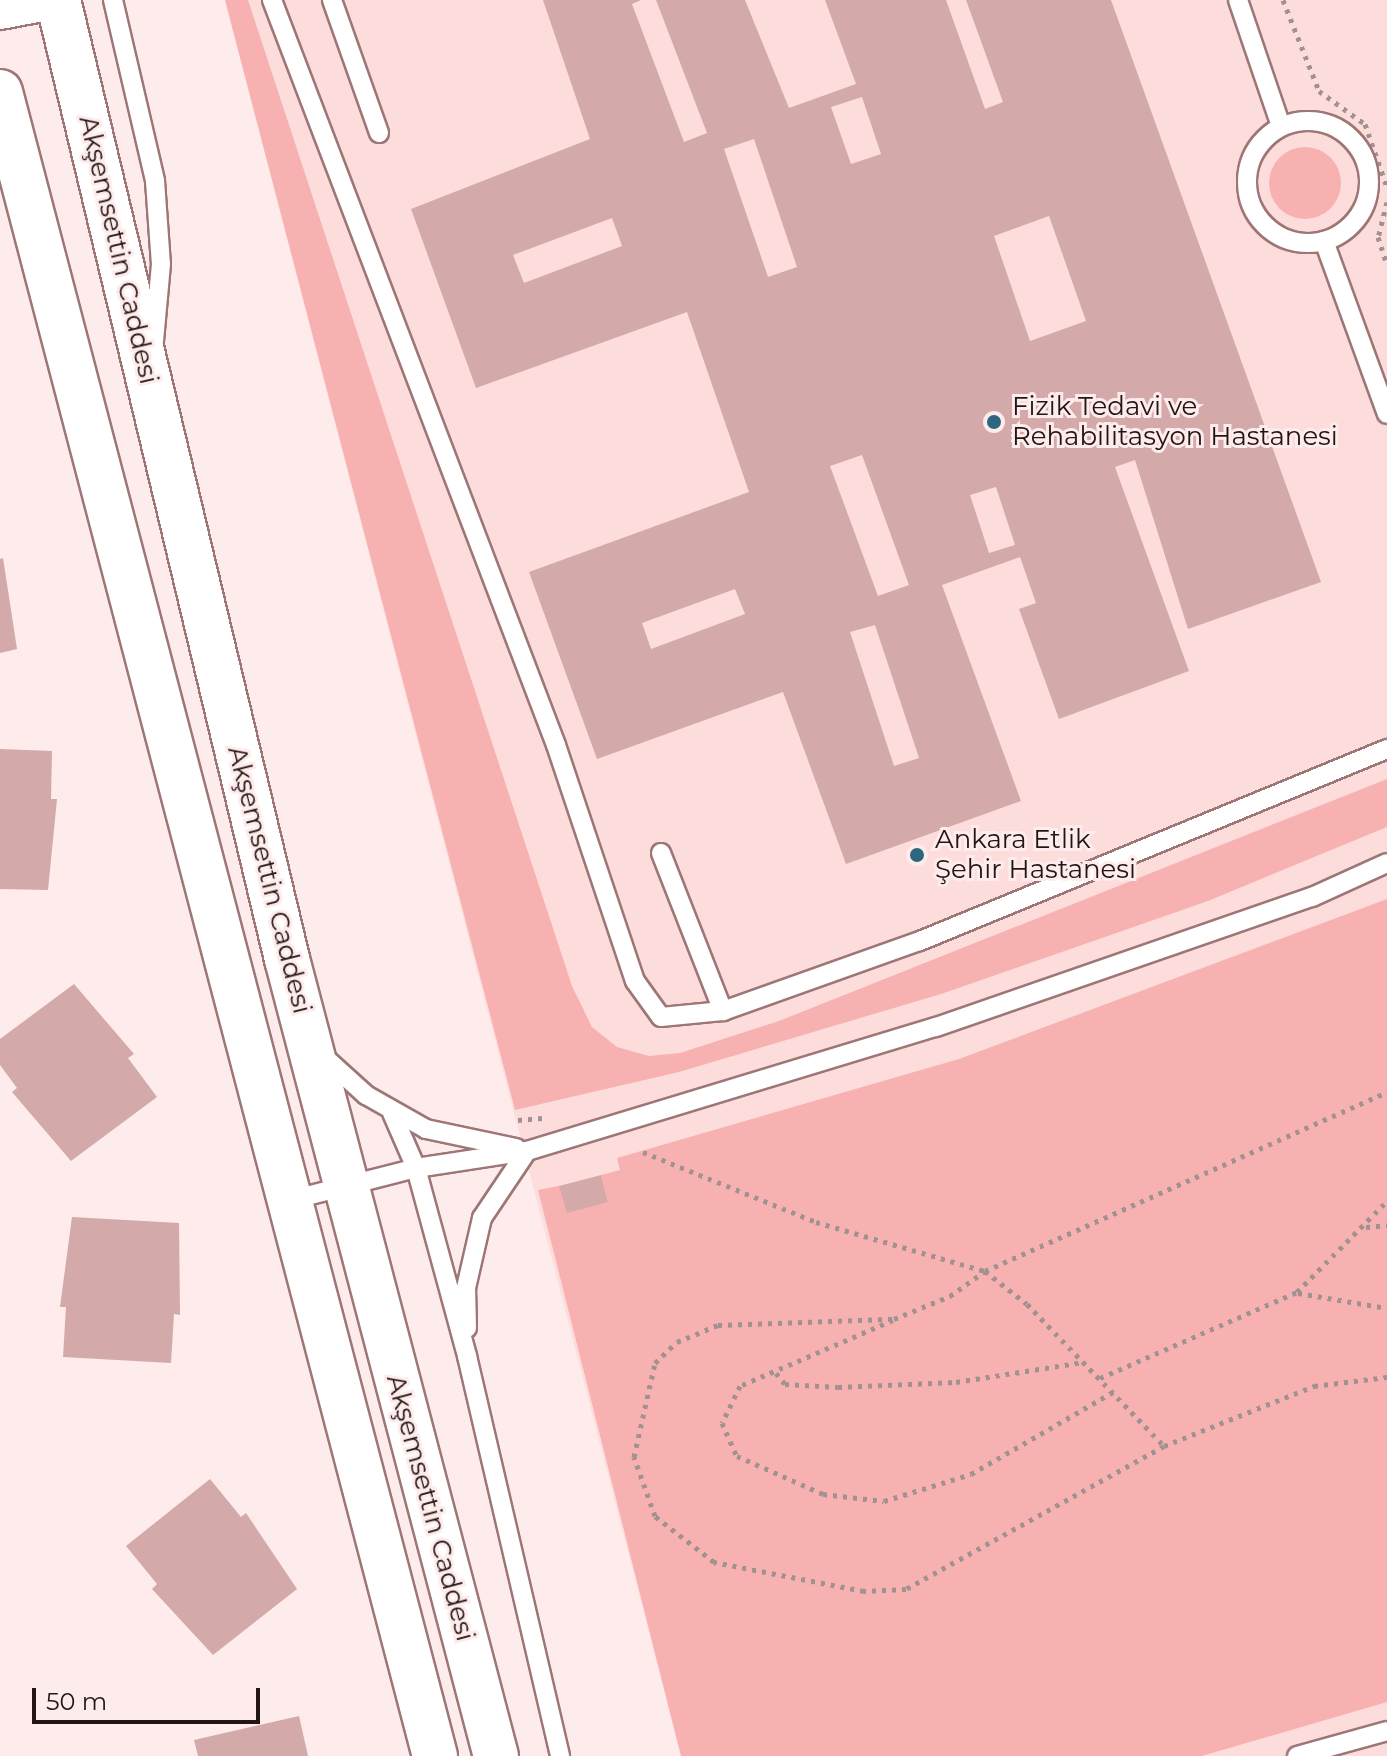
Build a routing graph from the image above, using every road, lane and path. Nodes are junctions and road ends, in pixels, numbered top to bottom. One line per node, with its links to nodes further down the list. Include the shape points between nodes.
1 (58, 0): 7 (street); 15 (main road, Akşemsettin Caddesi)
2 (113, 0): 15 (lane, via 160,222 159,301)
3 (272, 0): 20 (lane, via 556,745 635,981 661,1017)
4 (332, 0): 10 (lane)
5 (1238, 0): 9 (lane)
6 (1283, 0): 11 (path, via 1319,91 1365,124)
7 (0, 11)
8 (0, 92): 29 (main road, via 103,467)
9 (1281, 126): 13 (lane, via 1248,167 1250,203 1280,236); 13 (lane, via 1333,126 1367,165 1360,211)
10 (379, 133)
11 (1387, 187)
12 (1387, 202): 14 (path, via 1378,237)
13 (1324, 241): 16 (lane)
14 (1387, 264)
15 (148, 375): 21 (main road, Akşemsettin Caddesi)
16 (1387, 414)
17 (1387, 749): 20 (lane, via 935,935)
18 (661, 853): 20 (lane)
19 (1387, 863): 24 (lane, via 977,1013)
20 (723, 1011)
21 (308, 1041): 23 (lane); 27 (main road, Akşemsettin Caddesi)
22 (1387, 1092): 32 (path)
23 (392, 1113): 24 (lane, via 426,1129); 26 (lane)
24 (527, 1151): 26 (lane); 36 (lane, via 488,1207 472,1253)
25 (643, 1152): 32 (path, via 816,1222)
26 (416, 1168): 27 (lane); 36 (lane)
27 (346, 1185): 29 (lane); 45 (main road, Akşemsettin Caddesi)
28 (1387, 1201): 31 (path)
29 (285, 1202): 44 (main road)
30 (1387, 1225): 31 (path)
31 (1366, 1227): 33 (path)
32 (985, 1271): 35 (path, via 950,1296); 37 (path)
33 (1297, 1292): 34 (path); 40 (path)
34 (1387, 1308)
35 (894, 1319): 38 (path); 42 (path, via 718,1325 677,1342 655,1363 634,1457 655,1516 714,1562 864,1591 906,1589)
36 (467, 1356): 46 (lane)
37 (1085, 1362): 38 (path, via 956,1382 838,1387 785,1384); 40 (path)
38 (776, 1373): 41 (path, via 740,1386 722,1423 724,1441 737,1456 848,1501 884,1501 971,1474)
39 (1387, 1377): 42 (path, via 1314,1386)
40 (1100, 1378): 41 (path)
41 (1113, 1392): 42 (path)
42 (1164, 1446)
43 (1387, 1731): 47 (lane)
44 (435, 1756)
45 (496, 1756)
46 (560, 1756)
47 (1297, 1756)

